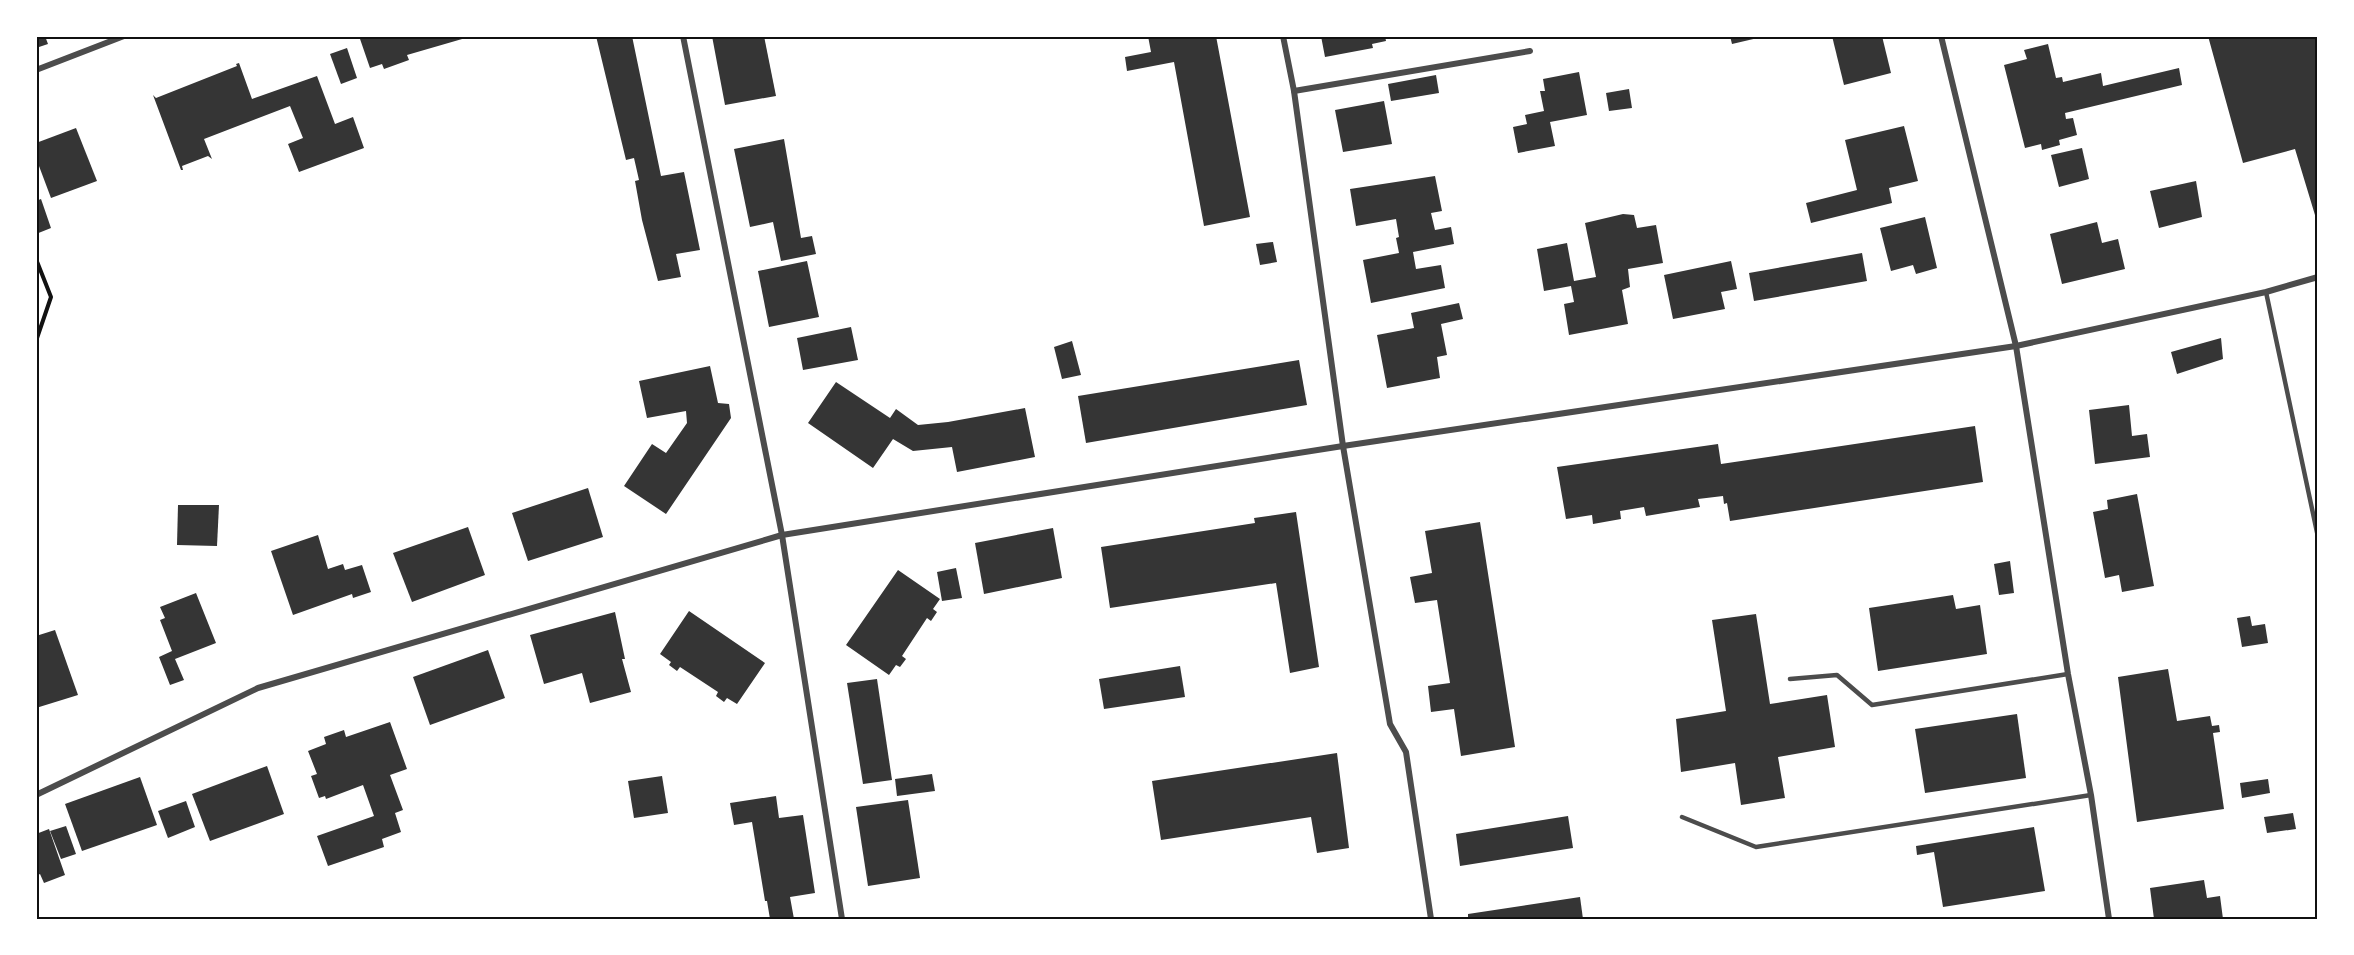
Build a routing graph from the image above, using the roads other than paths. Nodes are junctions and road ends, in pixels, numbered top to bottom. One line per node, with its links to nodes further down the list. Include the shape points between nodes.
1 (124, 36): 6 (street)
2 (683, 36): 12 (street)
3 (1283, 36): 7 (street)
4 (1941, 36): 10 (street)
5 (1530, 51): 7 (street)
6 (36, 70)
7 (1294, 91): 11 (street)
8 (2318, 277): 9 (street)
9 (2266, 292): 10 (street); 13 (lane)
10 (2016, 346): 11 (street); 14 (street)
11 (1342, 446): 12 (street); 20 (street, via 1390,724 1406,752)
12 (782, 534): 16 (street, via 258,688); 19 (street)
13 (2318, 537)
14 (2068, 674): 15 (lane, via 1872,705 1837,675); 17 (street)
15 (1790, 680)
16 (36, 795)
17 (2091, 795): 18 (lane, via 1756,847); 21 (street)
18 (1682, 817)
19 (842, 919)
20 (1431, 919)
21 (2109, 919)

